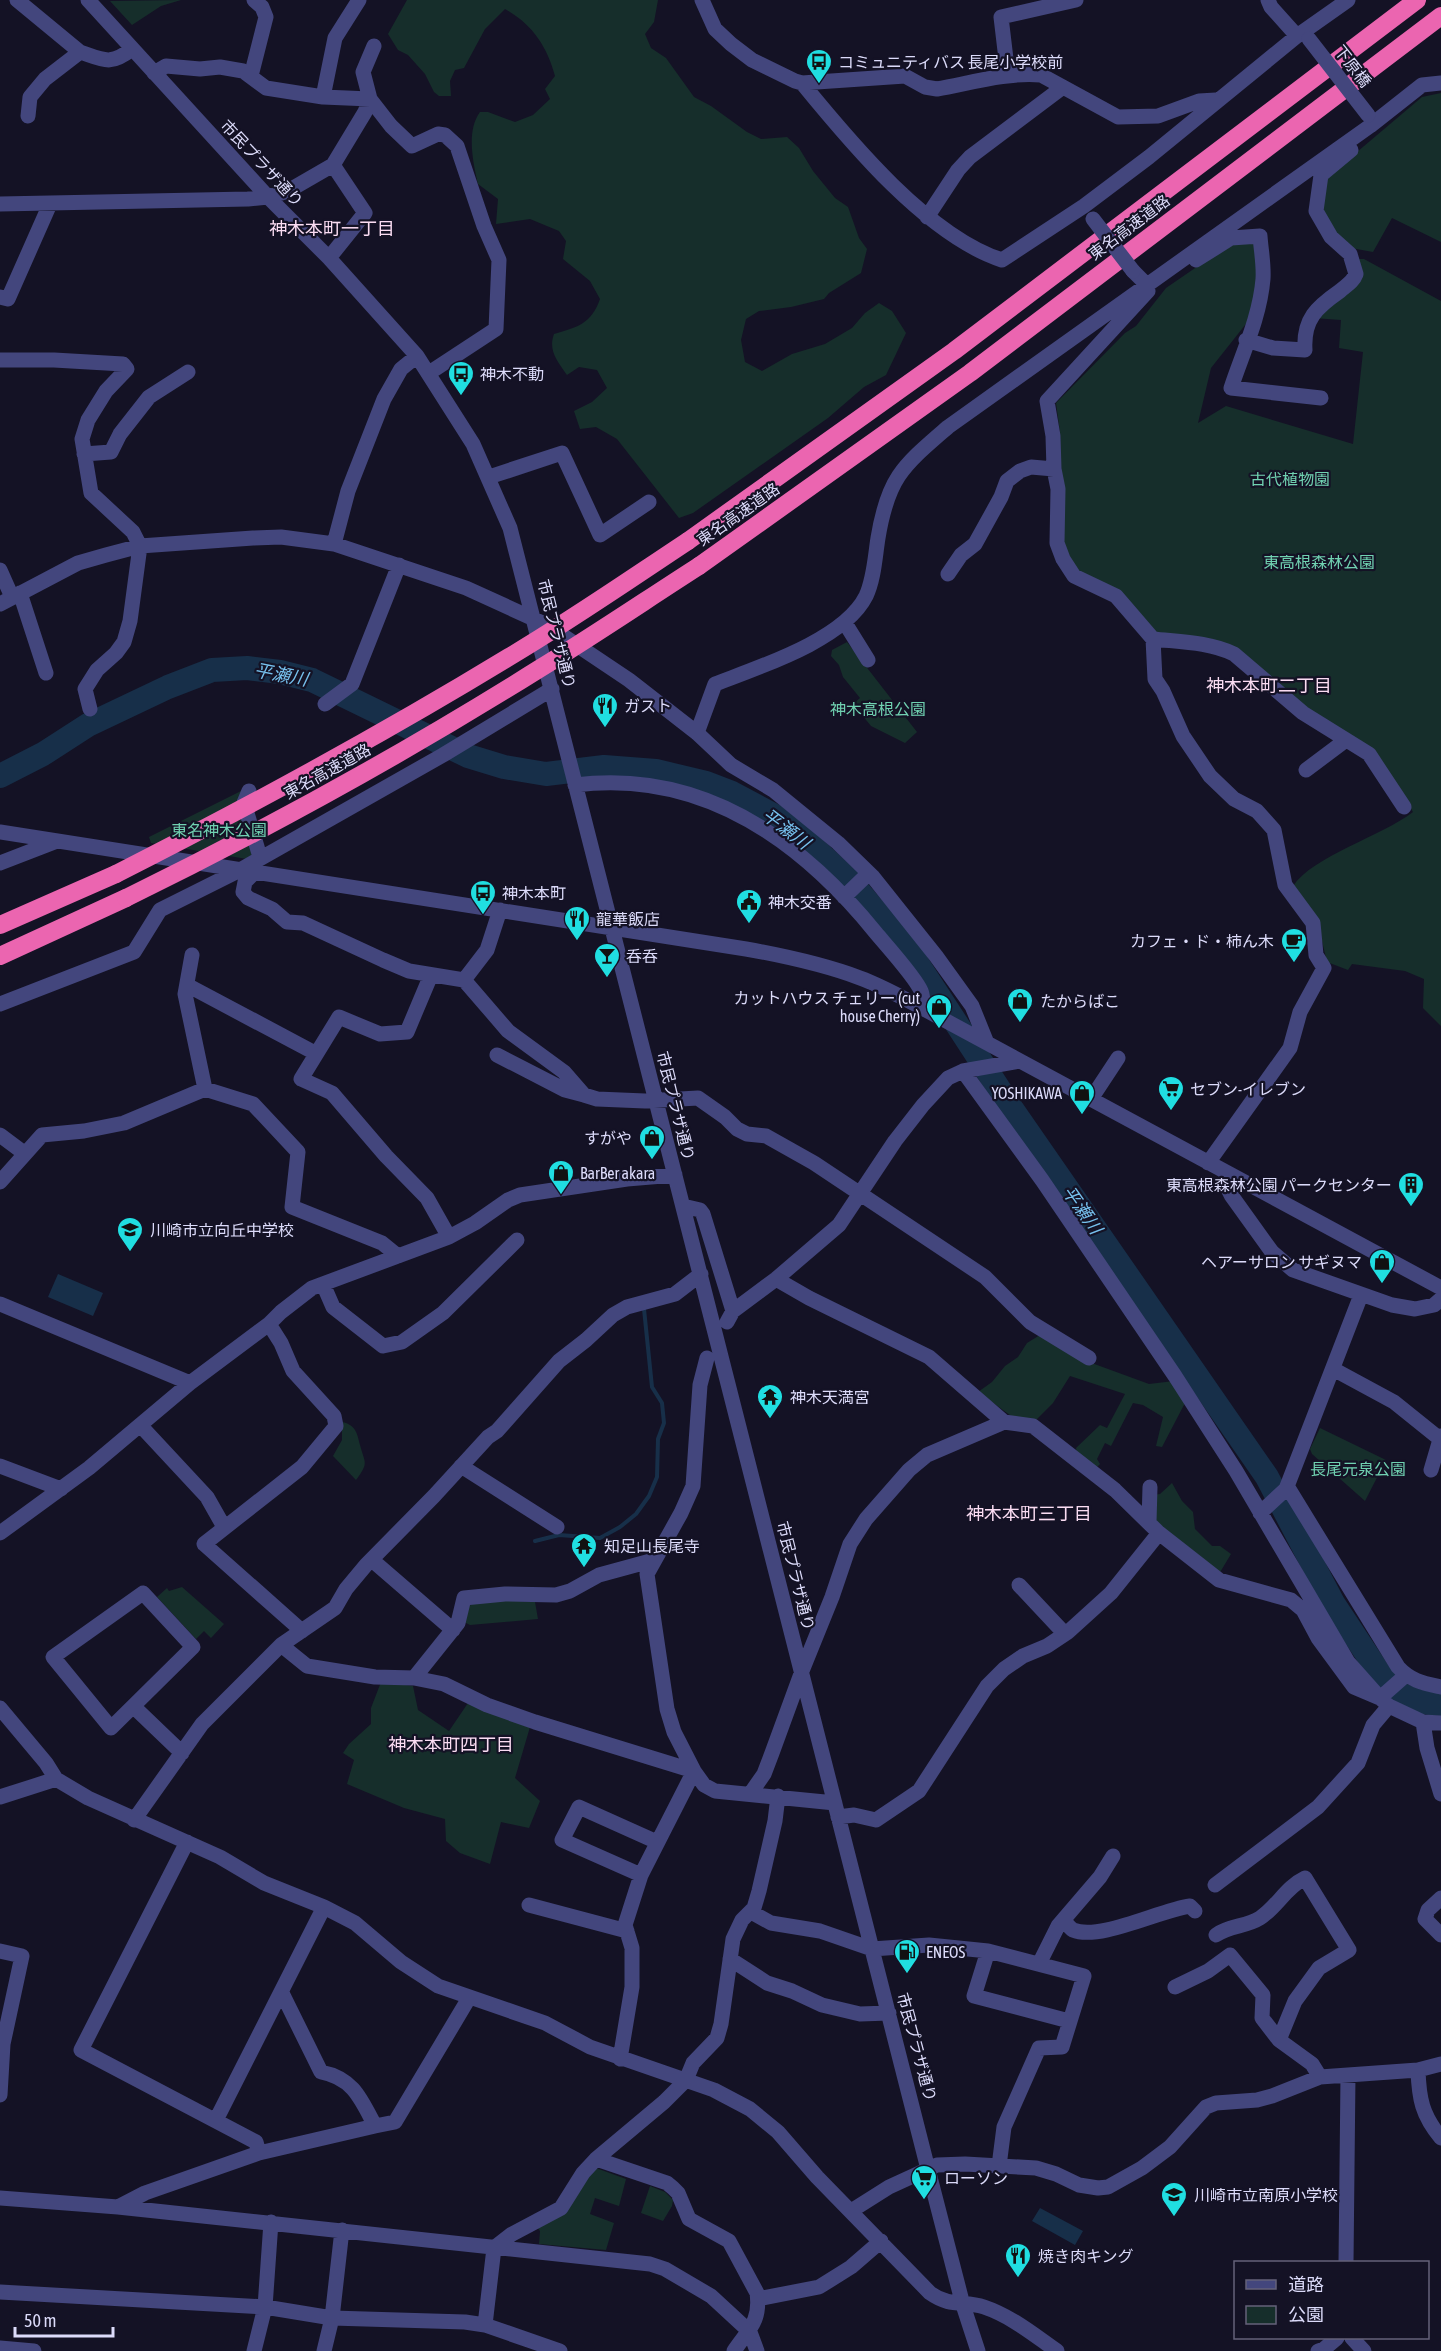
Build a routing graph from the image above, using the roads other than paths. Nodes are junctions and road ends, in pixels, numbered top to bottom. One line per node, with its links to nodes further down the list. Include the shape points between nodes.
1 (17, 0): 14 (street)
2 (88, 0): 13 (street, 市民プラザ通り)
3 (254, 0): 16 (street, via 266,17)
4 (359, 0): 21 (street, via 335,38)
5 (702, 0): 18 (street, via 715,29 731,44 752,60)
6 (1076, 0): 17 (street, via 1001,17)
7 (1269, 0): 11 (street, 下原橋, via 1271,7)
8 (1348, 0): 11 (street)
9 (1417, 0): 73 (highway, 東名高速道路, bridge, via 954,351 688,541 511,656 336,759 116,874)
10 (1441, 16): 76 (highway, 東名高速道路, bridge, via 970,372 699,566 539,669 352,780 220,852)
11 (1303, 36): 23 (street); 25 (street, 下原橋, bridge)
12 (374, 46): 22 (street, via 363,72)
13 (132, 49): 14 (street, via 109,62); 15 (street, 市民プラザ通り)
14 (80, 51): 24 (street, via 45,79 30,97)
15 (154, 73): 16 (street, via 174,66 220,68); 27 (street, 市民プラザ通り)
16 (251, 76): 21 (street, via 266,88)
17 (1008, 76): 18 (street, via 937,89 905,76); 20 (street, via 1041,75)
18 (802, 83): 31 (street, via 857,148)
19 (1441, 83): 25 (street, via 1422,85)
20 (1063, 87): 23 (street, via 1118,117 1158,116 1199,101); 31 (street, via 970,157)
21 (323, 97): 22 (street)
22 (370, 99): 26 (street, via 360,123); 39 (street, via 412,146 438,134 457,146 499,260 496,329)
23 (1216, 100): 30 (street)
24 (28, 117)
25 (1370, 121): 33 (street); 35 (street, via 1367,137 1321,175 1318,188 1316,211 1331,237 1350,254 1356,274 1353,281 1317,308 1305,333 1305,350 1273,348)
26 (333, 165): 27 (street, via 288,191); 32 (street, via 365,213)
27 (268, 197): 29 (street); 32 (street, 市民プラザ通り)
28 (0, 204): 29 (street)
29 (50, 204): 34 (street, via 8,299)
30 (1084, 206): 31 (street, via 1002,260 987,255); 33 (street, bridge)
31 (927, 217)
32 (329, 258): 36 (street, 市民プラザ通り)
33 (1146, 284): 35 (street, via 1163,280 1232,238 1260,236 1262,285 1256,317); 42 (street, via 1149,291 1047,401); 52 (street, via 948,427 911,459 886,496 866,596)
34 (0, 297)
35 (1246, 340): 40 (street, via 1231,388)
36 (417, 356): 39 (street, 市民プラザ通り); 45 (street, via 394,379 384,399 348,491)
37 (0, 360): 41 (street, via 123,364 128,369 106,391 88,420 82,439)
38 (188, 372): 41 (street, via 148,398 111,452)
39 (429, 373): 43 (street, 市民プラザ通り)
40 (1321, 398)
41 (84, 454): 46 (street, via 91,493 133,532)
42 (1054, 469): 49 (street, via 1031,467 1007,482 975,544 961,555); 53 (street, via 1058,489 1057,543 1063,559 1074,576 1116,596)
43 (489, 477): 44 (street, via 562,453 600,535); 51 (street, 市民プラザ通り, via 510,528)
44 (649, 502)
45 (334, 544): 46 (street, via 282,537); 47 (street)
46 (140, 546): 50 (street, via 78,563); 58 (street, via 124,642 85,689)
47 (399, 565): 51 (street, via 466,588); 57 (street, via 352,684)
48 (0, 570): 50 (street)
49 (948, 574)
50 (11, 598): 55 (street)
51 (534, 619): 56 (street, 市民プラザ通り); 59 (street, via 629,680)
52 (845, 622): 54 (street); 59 (street, via 783,657 715,684)
53 (1153, 639): 60 (street, via 1204,645 1234,654 1303,713); 94 (street, via 1155,679 1183,736 1210,776 1234,799 1257,811 1274,830 1285,885 1313,923 1316,955 1324,968 1300,1012 1290,1048)
54 (868, 660)
55 (46, 673)
56 (552, 689): 62 (street, 市民プラザ通り); 67 (street)
57 (328, 703)
58 (90, 709)
59 (697, 732): 70 (street, via 731,765 773,790 838,843)
60 (1346, 740): 61 (street); 64 (street, via 1369,754)
61 (1306, 771)
62 (575, 783): 71 (street, via 641,784 714,801 773,834); 74 (street, 市民プラザ通り)
63 (249, 791): 67 (street, via 244,803)
64 (1404, 807)
65 (0, 832): 66 (street)
66 (57, 841): 68 (street); 69 (street)
67 (261, 857): 69 (street)
68 (0, 863)
69 (247, 871): 72 (street); 77 (street, via 243,892 287,922 303,923 409,971); 80 (street, via 160,910 134,952)
70 (865, 876): 71 (street); 82 (street, via 936,956 972,1006)
71 (845, 895): 81 (street, via 921,990)
72 (500, 910): 74 (street); 78 (street, via 487,950)
73 (0, 925)
74 (612, 928): 81 (street, via 791,957 861,978); 91 (street, 市民プラザ通り)
75 (192, 955): 79 (street)
76 (0, 956)
77 (431, 975): 78 (street); 83 (street, via 407,1032 380,1034 339,1017)
78 (464, 980): 89 (street, via 508,1031 564,1072)
79 (187, 985): 83 (street); 88 (street, via 185,994)
80 (0, 1004)
81 (924, 1009): 82 (street)
82 (987, 1043): 86 (street)
83 (315, 1053): 100 (street, via 301,1079 332,1093 427,1198)
84 (497, 1055): 89 (street, via 565,1090)
85 (1118, 1058): 90 (street)
86 (1020, 1061): 87 (street); 90 (street)
87 (963, 1071): 98 (street, via 948,1078 923,1106); 124 (street, via 1175,1376)
88 (205, 1089): 93 (street, via 124,1123 42,1135); 102 (street, via 253,1104 298,1152 291,1207 382,1243)
89 (584, 1095): 91 (street, via 624,1101)
90 (1091, 1099): 94 (street)
91 (657, 1100): 96 (street, 市民プラザ通り); 98 (street, via 698,1098 737,1129 766,1136 814,1163)
92 (0, 1135): 93 (street)
93 (24, 1153): 97 (street)
94 (1208, 1163): 95 (street)
95 (1229, 1174): 106 (street); 107 (street, via 1225,1183 1231,1195 1272,1252 1293,1270)
96 (675, 1175): 99 (street, 市民プラザ通り); 100 (street, via 520,1195)
97 (0, 1182)
98 (860, 1196): 104 (street, via 839,1225); 112 (street, via 986,1276 1030,1322)
99 (683, 1206): 103 (street, 市民プラザ通り); 104 (street, via 703,1214 730,1316)
100 (449, 1237): 102 (street)
101 (517, 1240): 105 (street, via 443,1313 402,1342 383,1346 333,1307)
102 (398, 1256): 105 (street)
103 (701, 1274): 119 (street, via 675,1293 627,1307 598,1327 559,1361); 137 (street, 市民プラザ通り)
104 (776, 1279): 115 (street, via 929,1357)
105 (323, 1284): 110 (street, via 312,1288)
106 (1441, 1288)
107 (1361, 1296): 108 (street, via 1415,1309 1434,1305); 113 (street)
108 (1441, 1299)
109 (0, 1304): 114 (street)
110 (269, 1324): 114 (street); 125 (street, via 293,1371 334,1416 336,1426 302,1467)
111 (707, 1358): 131 (street, via 700,1385 693,1486)
112 (1089, 1358)
113 (1333, 1369): 117 (street, via 1394,1402); 122 (street)
114 (190, 1383): 116 (street)
115 (1004, 1422): 127 (street, via 1033,1426 1115,1490); 137 (street, via 927,1455 866,1519 850,1544)
116 (140, 1425): 123 (street); 125 (street, via 207,1497)
117 (1441, 1438): 120 (street)
118 (0, 1466): 123 (street)
119 (461, 1466): 126 (street); 130 (street)
120 (1431, 1470)
121 (1150, 1487): 127 (street)
122 (1286, 1488): 124 (street); 139 (street)
123 (61, 1489): 128 (street)
124 (1261, 1511): 141 (street, via 1348,1662)
125 (224, 1527): 134 (street, via 204,1544)
126 (556, 1527)
127 (1154, 1527): 135 (street, via 1111,1593); 141 (street, via 1219,1580 1291,1600 1303,1610 1354,1687)
128 (0, 1533): 129 (street)
129 (0, 1542)
130 (372, 1560): 133 (street); 134 (street, via 335,1608)
131 (654, 1560): 133 (street, via 599,1575 556,1595 464,1598); 147 (street, via 647,1574 667,1709)
132 (1019, 1585): 135 (street)
133 (453, 1630): 138 (street)
134 (302, 1631): 136 (street)
135 (1065, 1634): 153 (street, via 1023,1656 987,1686 919,1791 876,1820)
136 (281, 1644): 138 (street, via 307,1666 375,1677); 146 (street, via 202,1724)
137 (802, 1671): 149 (street, via 764,1774); 153 (street, 市民プラザ通り)
138 (414, 1678): 147 (street, via 444,1683 487,1705)
139 (1402, 1678): 140 (street); 141 (street)
140 (1441, 1687)
141 (1385, 1699): 144 (street); 159 (street, via 1358,1763 1318,1807)
142 (134, 1707): 142 (street, via 111,1728 53,1657 143,1593 193,1647); 146 (street)
143 (0, 1708): 148 (street)
144 (1423, 1722): 145 (street); 150 (street)
145 (1441, 1723)
146 (182, 1753): 154 (street)
147 (694, 1772): 149 (street, via 715,1791); 156 (street)
148 (56, 1779): 152 (street); 154 (street)
149 (750, 1794): 151 (street)
150 (1441, 1794)
151 (778, 1796): 153 (street); 164 (street, via 759,1891)
152 (0, 1797)
153 (837, 1810): 169 (street, 市民プラザ通り)
154 (134, 1820): 155 (street)
155 (187, 1842): 163 (street, via 264,1883); 187 (street, via 81,2050)
156 (657, 1842): 158 (street); 158 (street, via 579,1807 562,1840)
157 (1113, 1856): 165 (street)
158 (641, 1875): 166 (street, via 625,1925)
159 (1215, 1886)
160 (1441, 1898): 168 (street, via 1428,1910 1425,1919)
161 (529, 1905): 166 (street)
162 (1191, 1905): 165 (street, via 1091,1932 1072,1930)
163 (324, 1907): 175 (street); 176 (street, via 354,1923 438,1986)
164 (751, 1912): 169 (street, via 771,1923 820,1931); 172 (street, via 742,1920 733,1939)
165 (1063, 1920): 173 (street)
166 (627, 1930): 180 (street, via 632,1948 632,1987)
167 (1216, 1935): 179 (street, via 1225,1928 1259,1918 1305,1878 1349,1950 1319,1968 1294,2001)
168 (1441, 1935)
169 (873, 1949): 171 (street, via 929,1945); 177 (street, 市民プラザ通り)
170 (0, 1951): 186 (street, via 22,1956 3,2044)
171 (988, 1951): 173 (street); 178 (street, via 974,1996)
172 (730, 1959): 177 (street, via 767,1983 822,2005 860,2014); 185 (street, via 717,2038 693,2063)
173 (1039, 1964): 178 (street, via 1084,1977)
174 (1175, 1987): 179 (street, via 1230,1956 1263,1995 1262,2018)
175 (282, 1993): 187 (street); 188 (street, via 321,2072 338,2075 359,2094)
176 (469, 1998): 180 (street, via 545,2023); 188 (street, via 395,2122)
177 (890, 2013): 193 (street, 市民プラザ通り)
178 (1069, 2020): 192 (street, via 1062,2047 1039,2048 1004,2127)
179 (1279, 2040): 184 (street, via 1312,2064)
180 (620, 2059): 185 (street)
181 (1441, 2064): 182 (street)
182 (1418, 2070): 183 (street); 189 (street, via 1419,2098)
183 (1348, 2075): 184 (street); 201 (street)
184 (1320, 2077): 192 (street, via 1257,2100 1206,2107 1170,2147 1108,2187 1079,2185 1036,2168)
185 (686, 2080): 191 (street); 196 (street, via 750,2109 778,2132)
186 (0, 2095)
187 (216, 2120): 190 (street, via 256,2142)
188 (375, 2126): 190 (street)
189 (1441, 2138)
190 (259, 2153): 195 (street, via 145,2193)
191 (596, 2159): 200 (street, via 561,2208 512,2234); 203 (street, via 673,2188 689,2219 729,2241)
192 (999, 2166): 193 (street, via 950,2164)
193 (928, 2168): 196 (street); 204 (street, 市民プラザ通り)
194 (0, 2198): 195 (street)
195 (118, 2207): 197 (street)
196 (851, 2211): 199 (street)
197 (271, 2222): 198 (street); 205 (street)
198 (342, 2230): 200 (street); 206 (street)
199 (881, 2241): 203 (street, via 819,2288); 204 (street, via 930,2293)
200 (495, 2248): 207 (street); 208 (street, via 650,2264 711,2296)
201 (1346, 2261)
202 (0, 2292): 205 (street)
203 (758, 2299): 208 (street, via 757,2319)
204 (963, 2305): 220 (street, 市民プラザ通り); 221 (street, via 982,2306 1004,2316)
205 (266, 2307): 206 (street); 214 (street)
206 (332, 2318): 207 (street, via 448,2320); 215 (street)
207 (485, 2325): 209 (street)
208 (750, 2332): 218 (street); 219 (street)
209 (522, 2337): 216 (street); 217 (street)
210 (1335, 2339): 222 (street)
211 (1354, 2339): 223 (street)
212 (0, 2348): 213 (street)
213 (34, 2351)
214 (254, 2351)
215 (324, 2351)
216 (514, 2351)
217 (560, 2351)
218 (734, 2351)
219 (757, 2351)
220 (978, 2351)
221 (1057, 2351)
222 (1318, 2351)
223 (1364, 2351)

